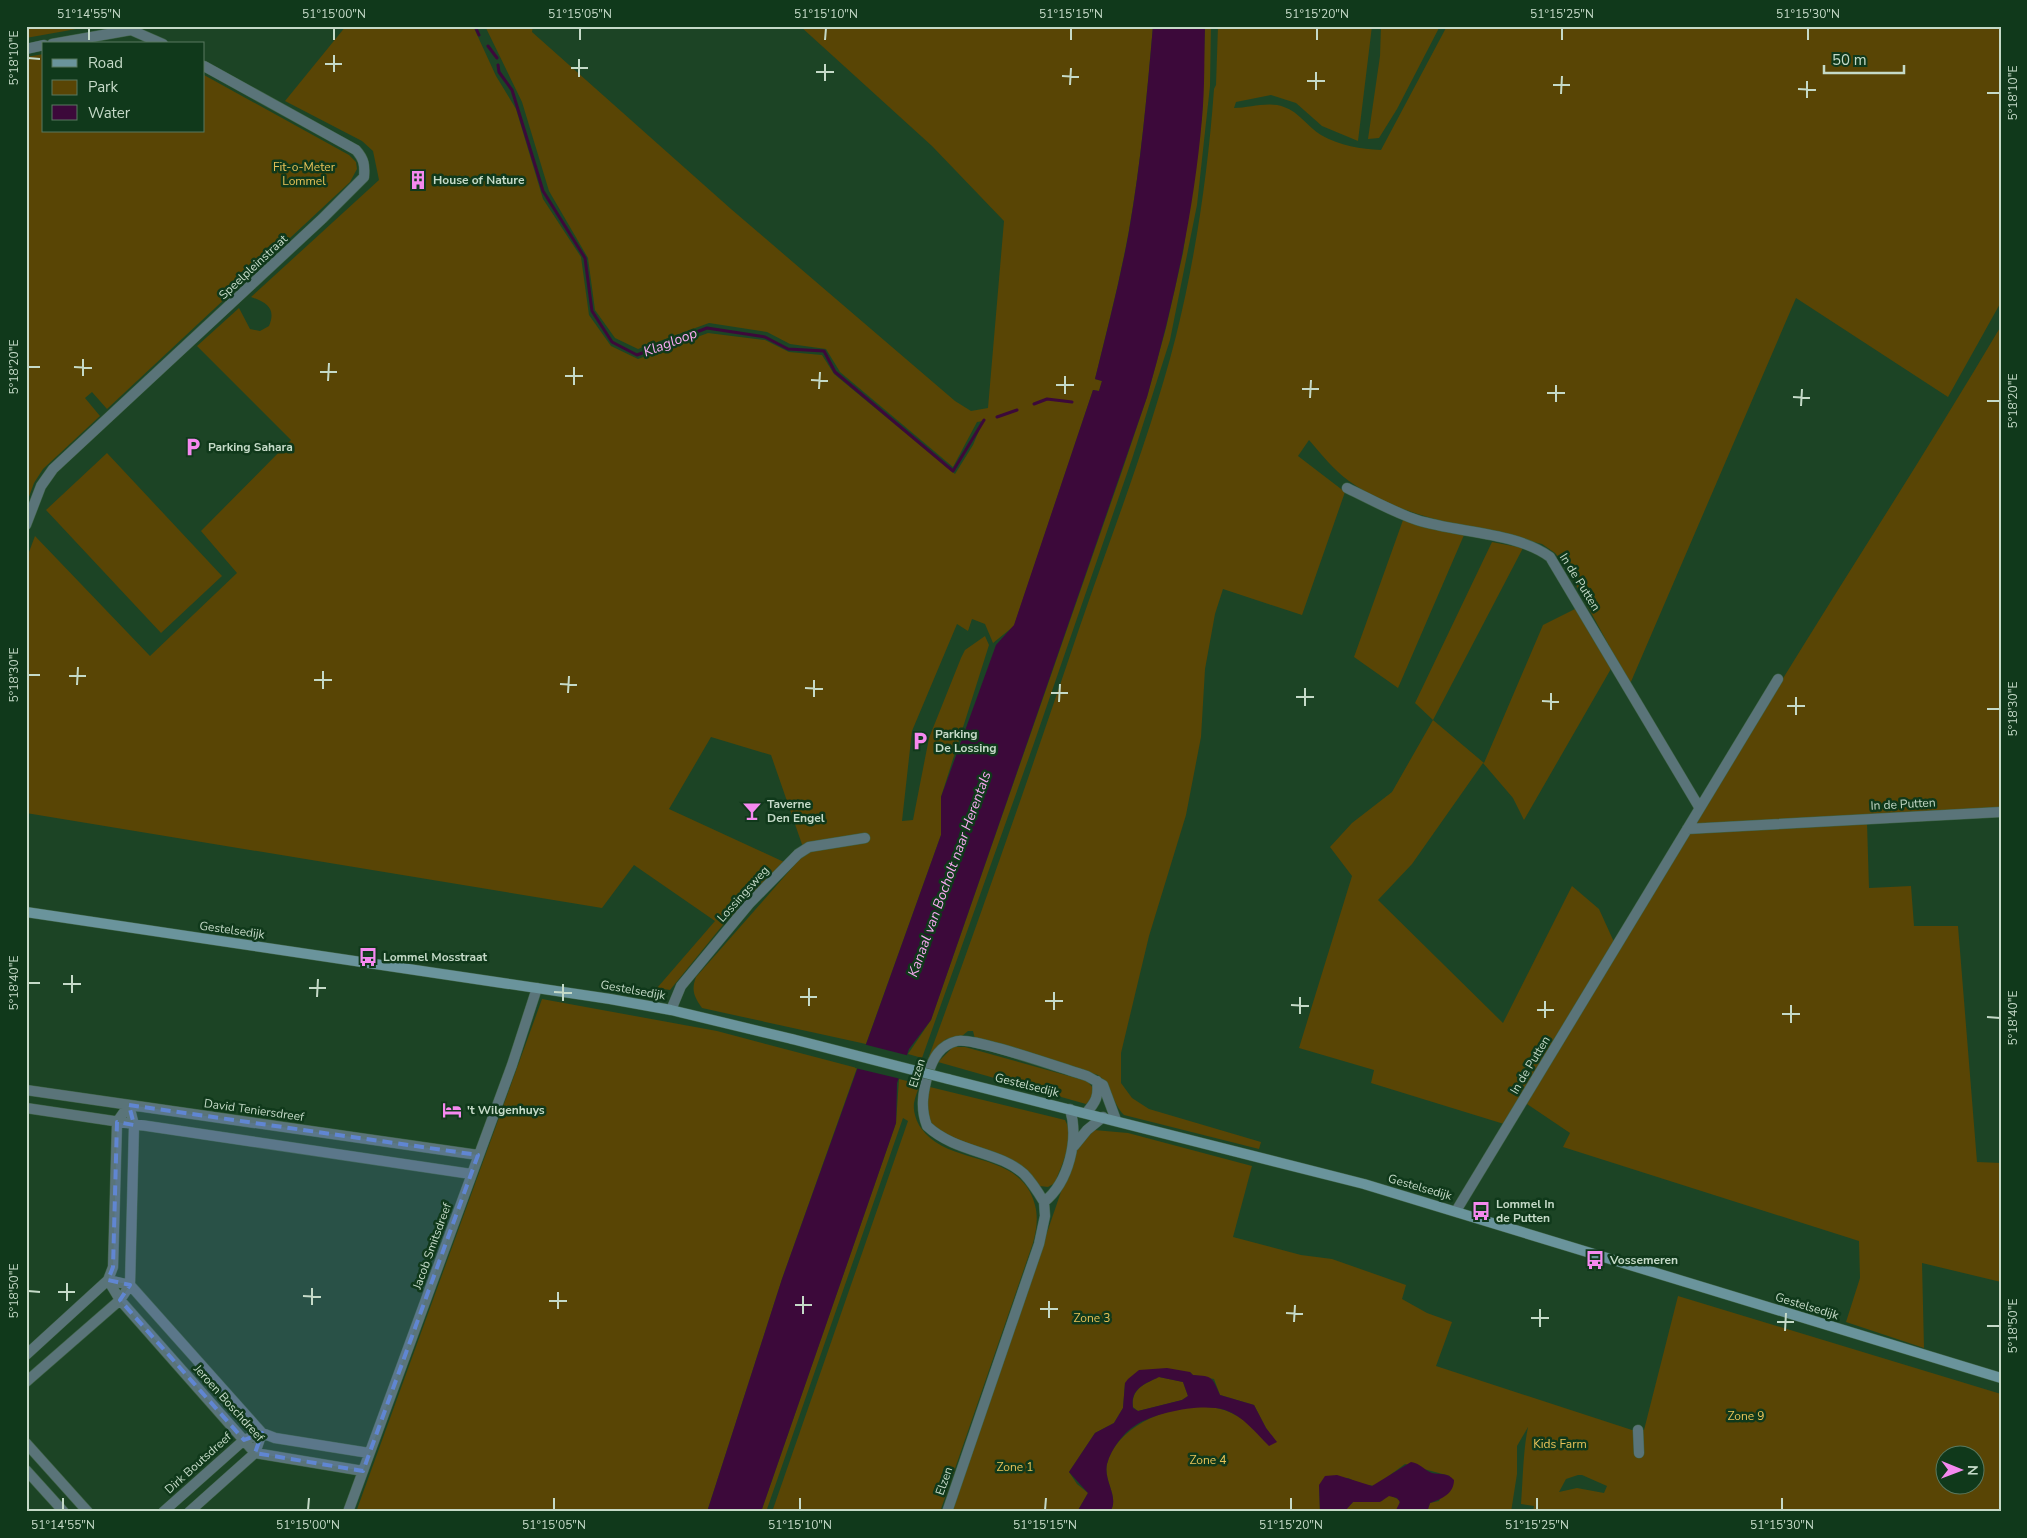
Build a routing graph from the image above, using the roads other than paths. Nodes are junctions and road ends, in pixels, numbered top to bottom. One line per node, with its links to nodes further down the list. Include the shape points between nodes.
1 (63, 42): 2 (street, via 131,30)
2 (158, 42)
3 (42, 45): 4 (street)
4 (26, 49)
5 (205, 67): 7 (street, Speelpleinstraat, via 356,150 365,165 364,177 46,477)
6 (1347, 488): 9 (street, In de Putten, via 1418,520 1539,549 1550,557)
7 (26, 526)
8 (1778, 679): 9 (street, In de Putten)
9 (1699, 807): 11 (street, In de Putten)
10 (2001, 812): 11 (street, In de Putten)
11 (1687, 829): 30 (street, In de Putten)
12 (864, 838): 15 (street, Lossingsweg, via 809,847 798,854 749,904 680,986)
13 (26, 912): 14 (main road, Gestelsedijk)
14 (537, 988): 15 (main road, Gestelsedijk); 27 (street, Jacob Smitsdreef)
15 (671, 1010): 20 (main road, Gestelsedijk, bridge)
16 (1097, 1081): 21 (street, via 1099,1094); 23 (street, via 1108,1094); 29 (street, Elzen, via 970,1041 947,1044 932,1061 922,1103 927,1126 950,1143 1016,1168)
17 (26, 1090): 18 (street, David Teniersdreef)
18 (129, 1104): 24 (street); 25 (street); 27 (street, David Teniersdreef)
19 (26, 1108): 24 (street)
20 (1070, 1109): 21 (main road, Gestelsedijk); 26 (street, via 1075,1129)
21 (1086, 1113): 22 (main road, Gestelsedijk)
22 (1103, 1117): 23 (main road, Gestelsedijk); 26 (street)
23 (1116, 1120): 30 (main road, Gestelsedijk)
24 (117, 1122): 25 (street); 31 (street, via 112,1267)
25 (134, 1125): 28 (street); 32 (street)
26 (1073, 1146): 29 (street, via 1055,1193)
27 (478, 1155): 28 (street, Jacob Smitsdreef)
28 (471, 1174): 42 (street, Jacob Smitsdreef)
29 (1044, 1202): 51 (street, Elzen, via 1039,1244)
30 (1456, 1211): 35 (main road, Gestelsedijk)
31 (108, 1280): 32 (street); 33 (street, Jeroen Boschdreef); 34 (street)
32 (130, 1285): 33 (street); 38 (street, Jeroen Boschdreef)
33 (120, 1300): 36 (street); 39 (street, Jeroen Boschdreef)
34 (26, 1355)
35 (2001, 1378)
36 (26, 1382)
37 (1638, 1430): 43 (street)
38 (262, 1433): 39 (street, Dirk Boutsdreef); 41 (street, Jeroen Boschdreef); 42 (street, via 275,1438)
39 (244, 1440): 41 (street, Jeroen Boschdreef); 48 (street, Dirk Boutsdreef)
40 (26, 1443): 47 (street)
41 (255, 1453): 45 (street); 49 (street)
42 (369, 1453): 45 (street, Jacob Smitsdreef)
43 (1639, 1453)
44 (26, 1470): 46 (street)
45 (363, 1471): 50 (street, Jacob Smitsdreef)
46 (64, 1512)
47 (88, 1512)
48 (163, 1512)
49 (189, 1512)
50 (348, 1512)
51 (947, 1512)

